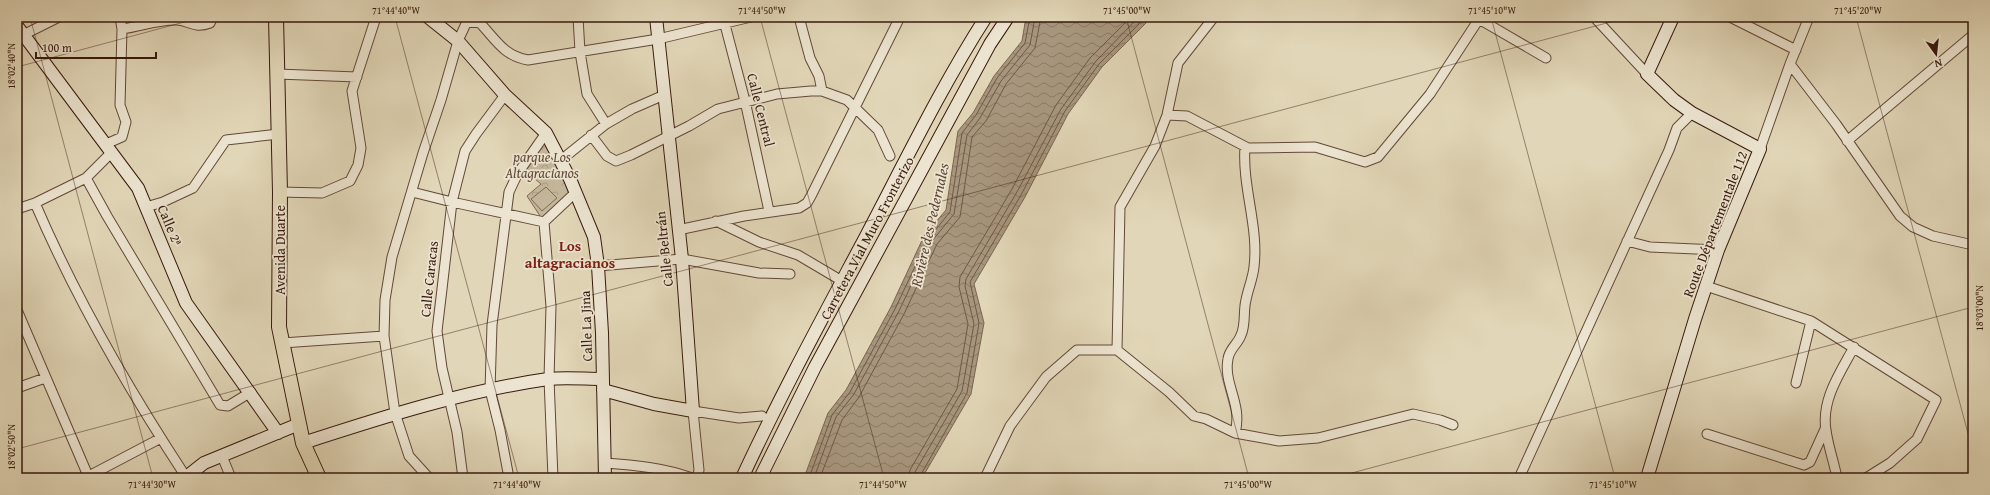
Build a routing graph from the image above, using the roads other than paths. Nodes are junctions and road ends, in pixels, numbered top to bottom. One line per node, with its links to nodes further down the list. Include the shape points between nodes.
1 (59, 17): 23 (street)
2 (120, 17): 22 (street)
3 (213, 17): 22 (street, via 210,23 202,26 178,20)
4 (276, 17): 31 (main road, Avenida Duarte)
5 (376, 17): 33 (street)
6 (428, 17): 26 (main road, Calle La Jina)
7 (578, 17): 28 (street)
8 (656, 17): 25 (main road, Calle Beltrán)
9 (751, 17): 21 (street)
10 (799, 17): 34 (street)
11 (900, 17): 38 (street)
12 (986, 17): 71 (main road, Carretera Vial Muro Fronterizo)
13 (1008, 17): 112 (main road, Carretera Vial Muro Fronterizo, via 990,44 826,347)
14 (1214, 17): 40 (street, via 1178,63)
15 (1594, 17): 32 (street)
16 (1673, 17): 32 (main road)
17 (1730, 17): 27 (street)
18 (1809, 17): 27 (street)
19 (1479, 18): 29 (street); 47 (street, via 1430,94 1378,157 1365,162 1316,147)
20 (468, 19): 26 (street); 28 (street, via 480,23 506,53 518,58 528,60)
21 (724, 21): 25 (street); 37 (street, Calle Central)
22 (122, 29): 48 (street, via 120,105 126,122 122,138)
23 (19, 32): 48 (main road, Calle 2ª)
24 (1973, 35): 46 (street)
25 (658, 40): 28 (street); 35 (main road, Calle Beltrán)
26 (458, 41): 36 (main road, Calle La Jina); 54 (street)
27 (1796, 50): 30 (street)
28 (580, 52): 41 (street, via 587,94)
29 (1546, 58)
30 (1790, 64): 46 (street); 49 (street)
31 (277, 74): 33 (street); 43 (main road, Avenida Duarte)
32 (1647, 74): 39 (main road, Route Départementale 112)
33 (357, 77): 53 (street, via 352,91 361,148 358,165 350,181 322,193)
34 (822, 91): 37 (street, via 777,94); 38 (street, via 842,97)
35 (664, 94): 41 (street); 45 (main road, Calle Beltrán)
36 (505, 95): 42 (main road, Calle La Jina); 56 (street, Calle Caracas, via 465,151)
37 (745, 101): 45 (street, via 718,109); 60 (street, Calle Central)
38 (854, 109): 50 (street, via 878,130); 60 (street, via 807,203 799,208)
39 (1692, 113): 49 (main road, Route Départementale 112); 65 (street, via 1677,128)
40 (1167, 115): 47 (street, via 1187,116); 78 (street, via 1155,146 1120,207)
41 (606, 124): 44 (street)
42 (546, 133): 51 (main road, Calle La Jina); 61 (street, via 518,173 509,192)
43 (278, 134): 53 (main road, Avenida Duarte); 58 (street, via 226,140 193,188)
44 (591, 135): 45 (street, via 607,156 616,161); 51 (street)
45 (668, 136): 64 (main road, Calle Beltrán)
46 (1847, 140): 66 (street, via 1900,216 1914,227 1933,236)
47 (1245, 147): 94 (street, via 1243,167 1254,237 1254,267 1246,300 1244,328 1228,359 1228,374 1237,409 1238,422)
48 (109, 148): 52 (street); 58 (main road, Calle 2ª, via 138,188)
49 (1760, 149): 67 (main road, Route Départementale 112)
50 (890, 156)
51 (561, 160): 55 (main road, Calle La Jina)
52 (86, 178): 57 (street); 85 (street, via 220,405 228,406)
53 (280, 192): 76 (main road, Avenida Duarte, via 279,327)
54 (412, 192): 56 (street); 75 (street, via 392,257 385,300)
55 (575, 193): 63 (street); 69 (main road, Calle La Jina, via 594,237)
56 (452, 202): 61 (street); 86 (street, Calle Caracas, via 437,331 442,368)
57 (35, 203): 59 (street); 96 (street, via 56,252 106,347)
58 (146, 207): 85 (main road, Calle 2ª, via 186,303)
59 (17, 209)
60 (769, 212): 62 (street)
61 (505, 214): 63 (street); 84 (street, via 492,325)
62 (716, 221): 64 (street); 71 (street, via 759,242 798,255)
63 (544, 222): 80 (street, via 551,306)
64 (678, 230): 68 (main road, Calle Beltrán)
65 (1627, 241): 67 (street, via 1650,247); 114 (street)
66 (1973, 245)
67 (1718, 250): 72 (main road, Route Départementale 112)
68 (682, 259): 69 (street); 70 (street, via 759,273); 87 (main road, Calle Beltrán)
69 (598, 266): 82 (main road, Calle La Jina)
70 (790, 274)
71 (842, 281): 111 (main road, Carretera Vial Muro Fronterizo)
72 (1706, 286): 74 (street); 115 (main road, Route Départementale 112)
73 (17, 310): 79 (street)
74 (1811, 321): 77 (street); 81 (street)
75 (384, 336): 76 (street); 88 (street)
76 (282, 343): 90 (main road, Avenida Duarte)
77 (1854, 347): 92 (street, via 1831,390); 117 (street, via 1936,400 1917,439 1890,463)
78 (1117, 350): 94 (street, via 1194,416); 113 (street, via 1077,350 1046,377 1010,426)
79 (45, 378): 83 (street); 101 (street)
80 (549, 379): 82 (main road); 84 (main road); 107 (street)
81 (1796, 383)
82 (603, 384): 87 (main road, via 654,404); 99 (main road, Calle La Jina)
83 (17, 388)
84 (490, 390): 86 (main road); 106 (street)
85 (250, 392): 93 (main road, Calle 2ª)
86 (450, 398): 88 (main road); 105 (street, Calle Caracas)
87 (693, 411): 89 (street, via 739,418); 110 (street, Calle Beltrán, via 699,470)
88 (394, 413): 97 (main road); 104 (street, via 409,456)
89 (762, 416)
90 (299, 424): 93 (main road); 97 (main road, Avenida Duarte)
91 (1453, 425): 94 (street, via 1413,414 1318,438 1279,441)
92 (1825, 429): 95 (street, via 1810,462 1804,465); 116 (street)
93 (278, 433): 98 (main road)
94 (1235, 433)
95 (1707, 434)
96 (161, 438): 100 (street); 101 (street)
97 (303, 443): 103 (main road, Avenida Duarte)
98 (222, 456): 100 (main road, via 204,463); 102 (street)
99 (605, 463): 108 (main road, Calle La Jina); 109 (street, via 670,470)
100 (185, 477)
101 (87, 478)
102 (230, 478)
103 (318, 478)
104 (429, 478)
105 (463, 478)
106 (509, 478)
107 (554, 478)
108 (605, 478)
109 (692, 478)
110 (697, 478)
111 (742, 478)
112 (760, 478)
113 (985, 478)
114 (1519, 478)
115 (1648, 478)
116 (1837, 478)
117 (1866, 478)

